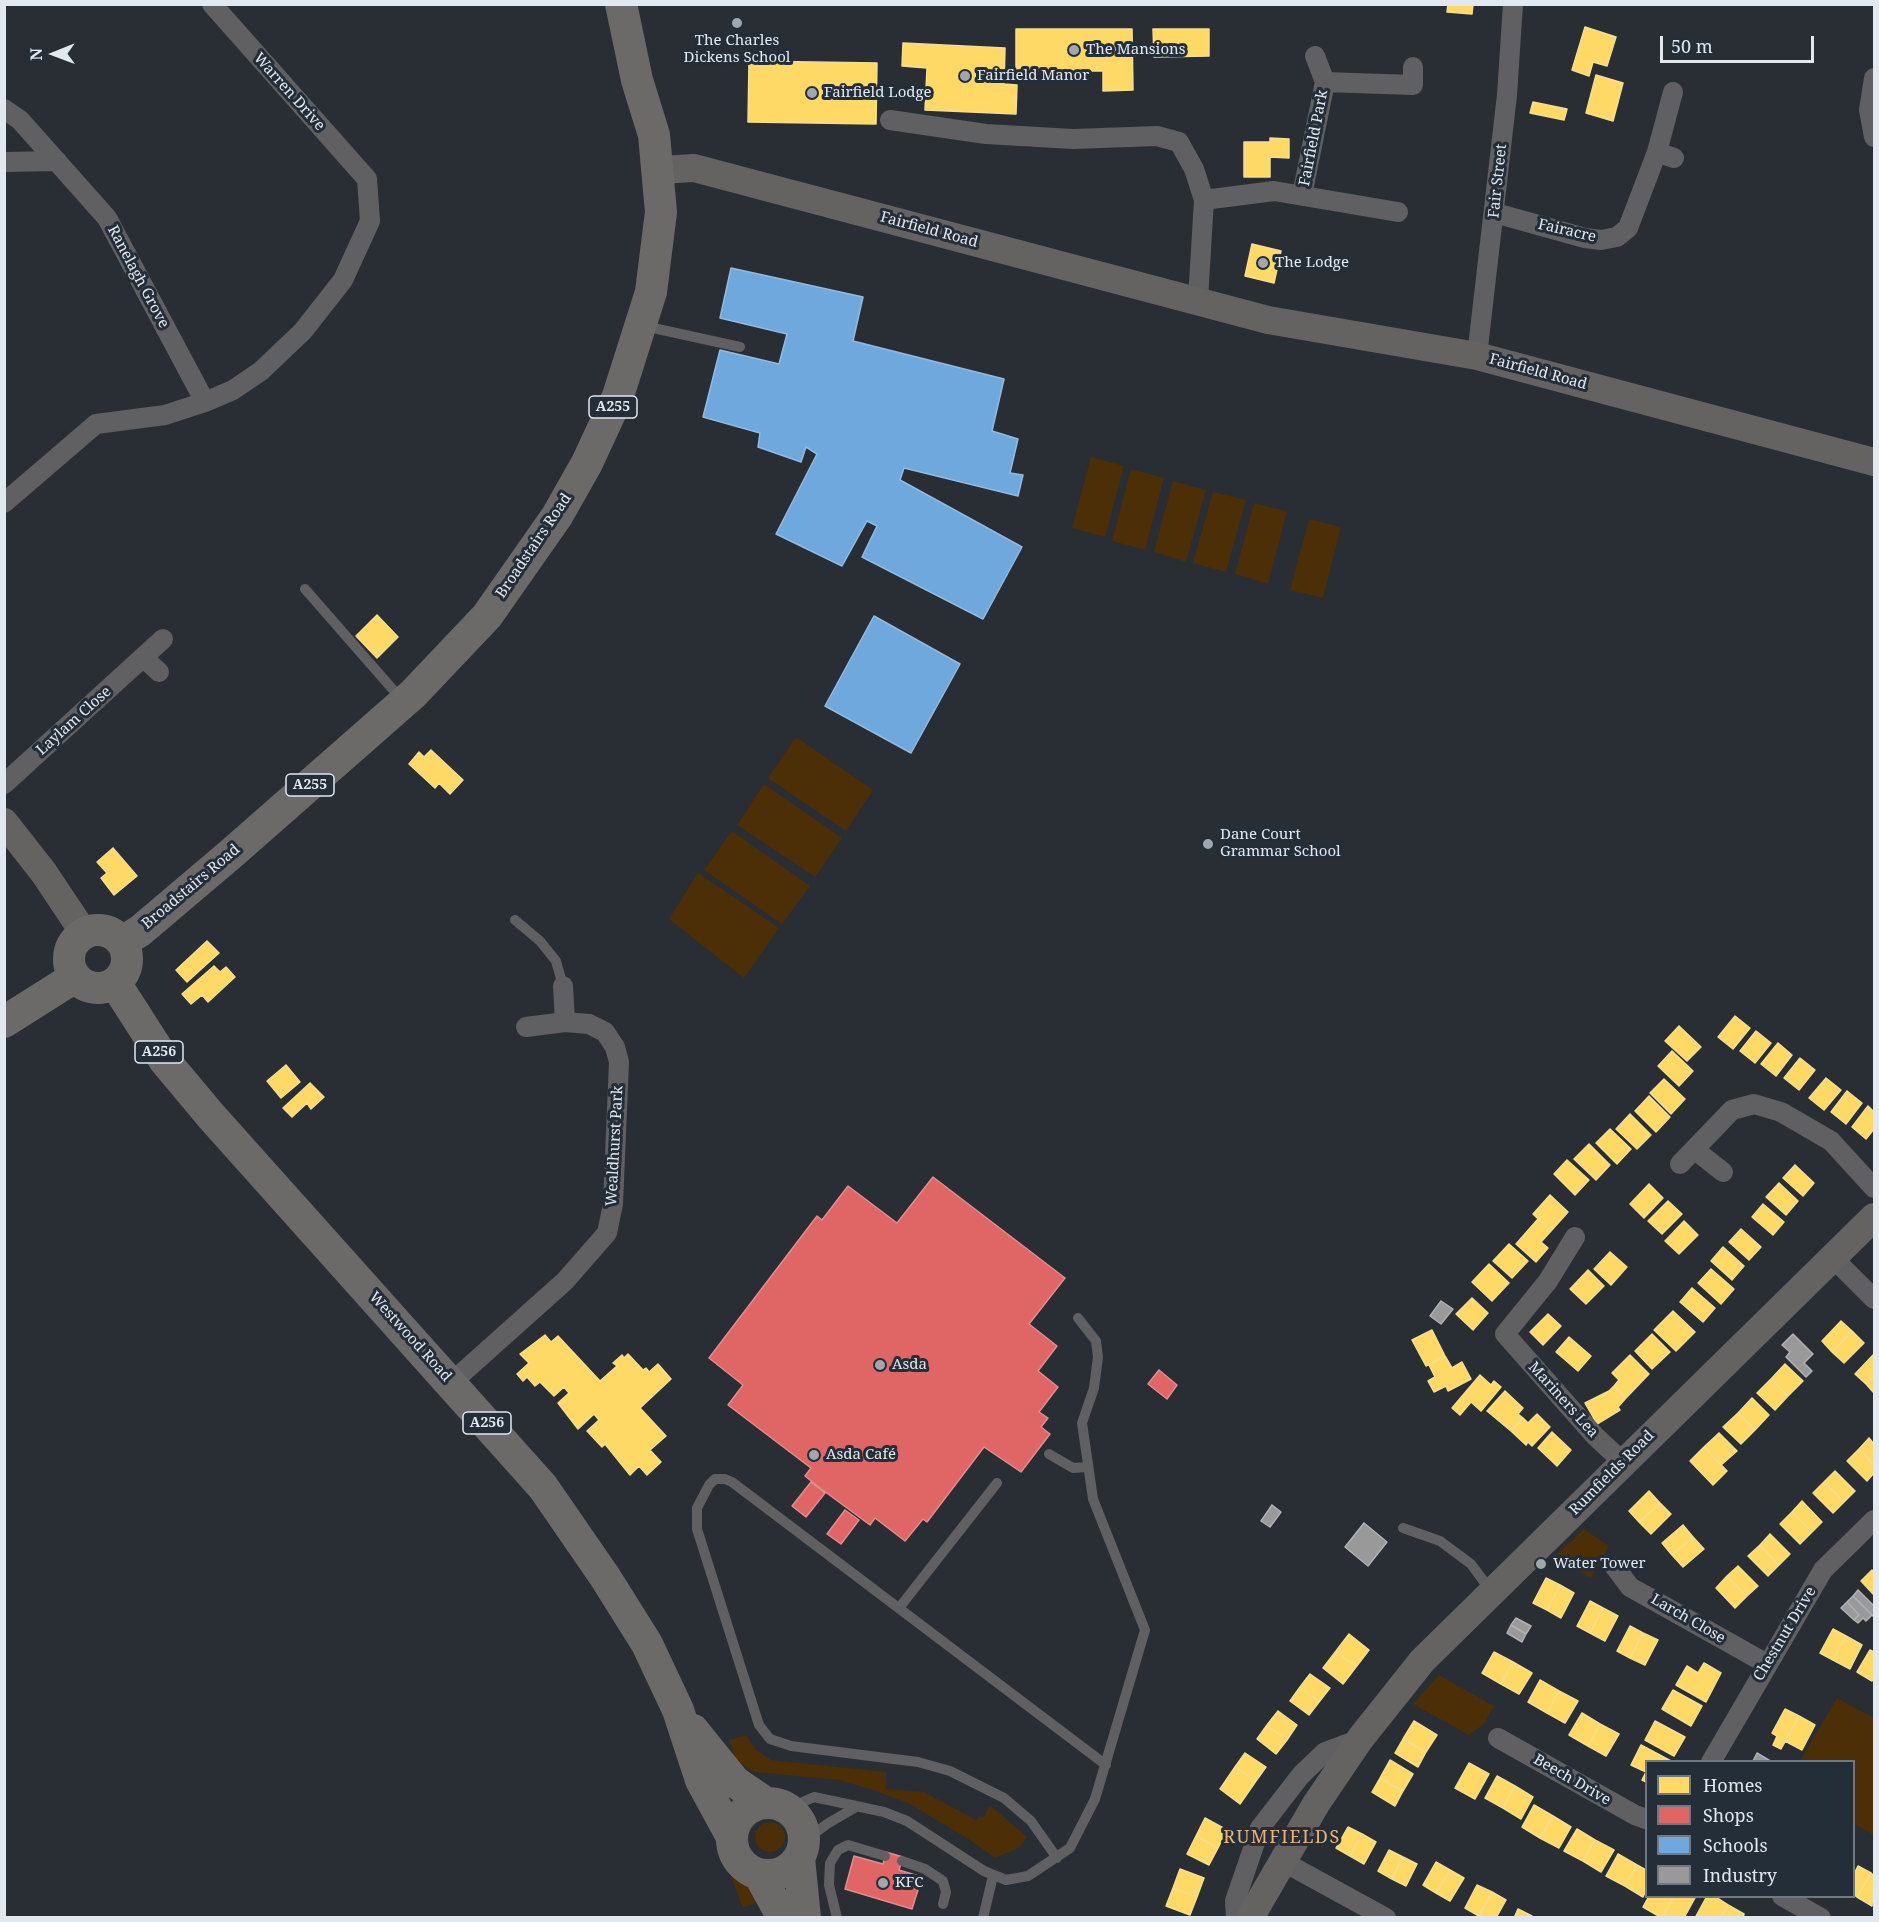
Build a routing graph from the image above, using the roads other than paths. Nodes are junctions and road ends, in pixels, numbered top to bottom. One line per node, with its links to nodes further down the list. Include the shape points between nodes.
1 (212, 4): 23 (street, Warren Drive, via 367,178 370,220 343,280 303,331 261,371 234,390)
2 (1513, 4): 18 (street, Fair Street)
3 (620, 5): 14 (main road, Broadstairs Road / A255, via 654,135)
4 (1315, 56): 7 (street, Fairfield Park)
5 (1413, 68): 7 (street, Fairfield Park, via 1413,85)
6 (1875, 78): 11 (street, via 1869,110)
7 (1325, 81): 15 (street, Fairfield Park)
8 (1673, 92): 18 (street, Fairacre, via 1665,155 1628,228 1617,237 1585,238)
9 (4, 109): 13 (street, Ranelagh Grove, via 20,120)
10 (890, 120): 16 (street, via 986,134 1062,139 1157,136 1179,142 1194,169)
11 (1875, 137)
12 (4, 162): 13 (street)
13 (57, 162): 23 (street, Ranelagh Grove, via 107,218)
14 (658, 170): 19 (street, Fairfield Road, via 694,168); 20 (main road, Broadstairs Road / A255, via 658,249)
15 (1302, 195): 16 (street, Fairfield Park, via 1275,191); 17 (street, Fairfield Park)
16 (1204, 200): 19 (street)
17 (1398, 212)
18 (1495, 213): 22 (street, Fair Street)
19 (1198, 300): 22 (street, Fairfield Road, via 1268,320)
20 (641, 325): 21 (lane); 30 (main road, Broadstairs Road / A255, via 618,396 557,516 487,616)
21 (740, 347)
22 (1477, 356): 24 (street, Fairfield Road)
23 (205, 402): 25 (street, via 165,415 96,424)
24 (1875, 462)
25 (7, 497)
26 (305, 589): 30 (lane)
27 (163, 639): 28 (street, Laylam Close)
28 (144, 658): 29 (street); 31 (street, Laylam Close)
29 (159, 672)
30 (404, 702): 35 (main road, Broadstairs Road / A255, via 224,860)
31 (4, 784)
32 (4, 822): 34 (street)
33 (515, 920): 38 (lane, via 556,961)
34 (84, 933): 35 (main road, via 100,929); 36 (main road, via 69,953 68,962)
35 (122, 942): 37 (main road, via 126,968)
36 (75, 977): 37 (main road, via 90,987); 39 (main road)
37 (115, 983): 51 (main road, Westwood Road / A256, via 165,1061 203,1107)
38 (563, 986): 40 (street)
39 (4, 1022)
40 (565, 1022): 41 (street, Wealdhurst Park); 51 (street, Wealdhurst Park, via 589,1024 605,1032 619,1062 613,1204 607,1233 566,1281)
41 (526, 1027)
42 (1695, 1150): 43 (street); 44 (street); 45 (street, via 1732,1110 1754,1104 1781,1112 1830,1141)
43 (1680, 1164)
44 (1723, 1172)
45 (1875, 1188)
46 (1875, 1216): 48 (street, Rumfields Road)
47 (1575, 1237): 53 (street, Mariners Lea, via 1548,1281 1499,1328)
48 (1832, 1257): 49 (street); 53 (street, Rumfields Road)
49 (1875, 1299)
50 (1078, 1318): 54 (lane, via 1096,1341 1098,1357 1094,1388 1082,1423)
51 (452, 1383): 62 (main road, Westwood Road / A256, via 543,1487 599,1568 647,1644)
52 (1049, 1454): 54 (lane, via 1073,1468)
53 (1623, 1462): 59 (street, Rumfields Road)
54 (1087, 1467): 66 (lane, via 1093,1499 1145,1630)
55 (997, 1483): 60 (lane)
56 (1875, 1520): 61 (street, Chestnut Drive, via 1822,1570)
57 (1403, 1528): 59 (lane, via 1440,1541 1471,1564)
58 (1615, 1567): 61 (street, Larch Close, via 1630,1587)
59 (1492, 1591): 64 (street, Rumfields Road, via 1422,1661)
60 (899, 1608): 66 (lane); 73 (lane, via 732,1482 715,1479 702,1496 697,1508 700,1541 759,1725 770,1739 791,1746 918,1762 950,1771 1004,1798 1031,1821)
61 (1767, 1664): 65 (street, Chestnut Drive)
62 (678, 1710): 67 (main road, Westwood Road / A256, via 728,1774); 70 (main road, Westwood Road / A256, via 701,1780)
63 (1498, 1738): 69 (street, Beech Drive)
64 (1360, 1739): 75 (street, Rumfields Road); 84 (street, via 1325,1752 1301,1775 1260,1828 1235,1901)
65 (1712, 1760)
66 (1106, 1765): 73 (lane, via 1095,1799 1070,1848)
67 (776, 1806): 68 (lane, via 814,1797); 70 (main road, via 756,1806 739,1818); 71 (main road, via 800,1823)
68 (856, 1808): 71 (lane, via 827,1824); 77 (lane, via 884,1812 907,1821)
69 (1645, 1818)
70 (732, 1837): 76 (main road, via 739,1860)
71 (802, 1849): 76 (main road, via 782,1872); 81 (main road)
72 (885, 1856): 82 (lane, via 848,1845 838,1850 830,1863 829,1886)
73 (1058, 1858): 77 (lane, via 1028,1876 1006,1880)
74 (902, 1861): 79 (lane, via 943,1881)
75 (1282, 1861): 85 (street, Rumfields Road); 86 (street)
76 (759, 1874): 80 (main road)
77 (993, 1876): 83 (lane)
78 (1786, 1898): 87 (street)
79 (944, 1904)
80 (783, 1917)
81 (805, 1917)
82 (837, 1917)
83 (983, 1917)
84 (1236, 1917)
85 (1250, 1917)
86 (1386, 1917)
87 (1821, 1917)

